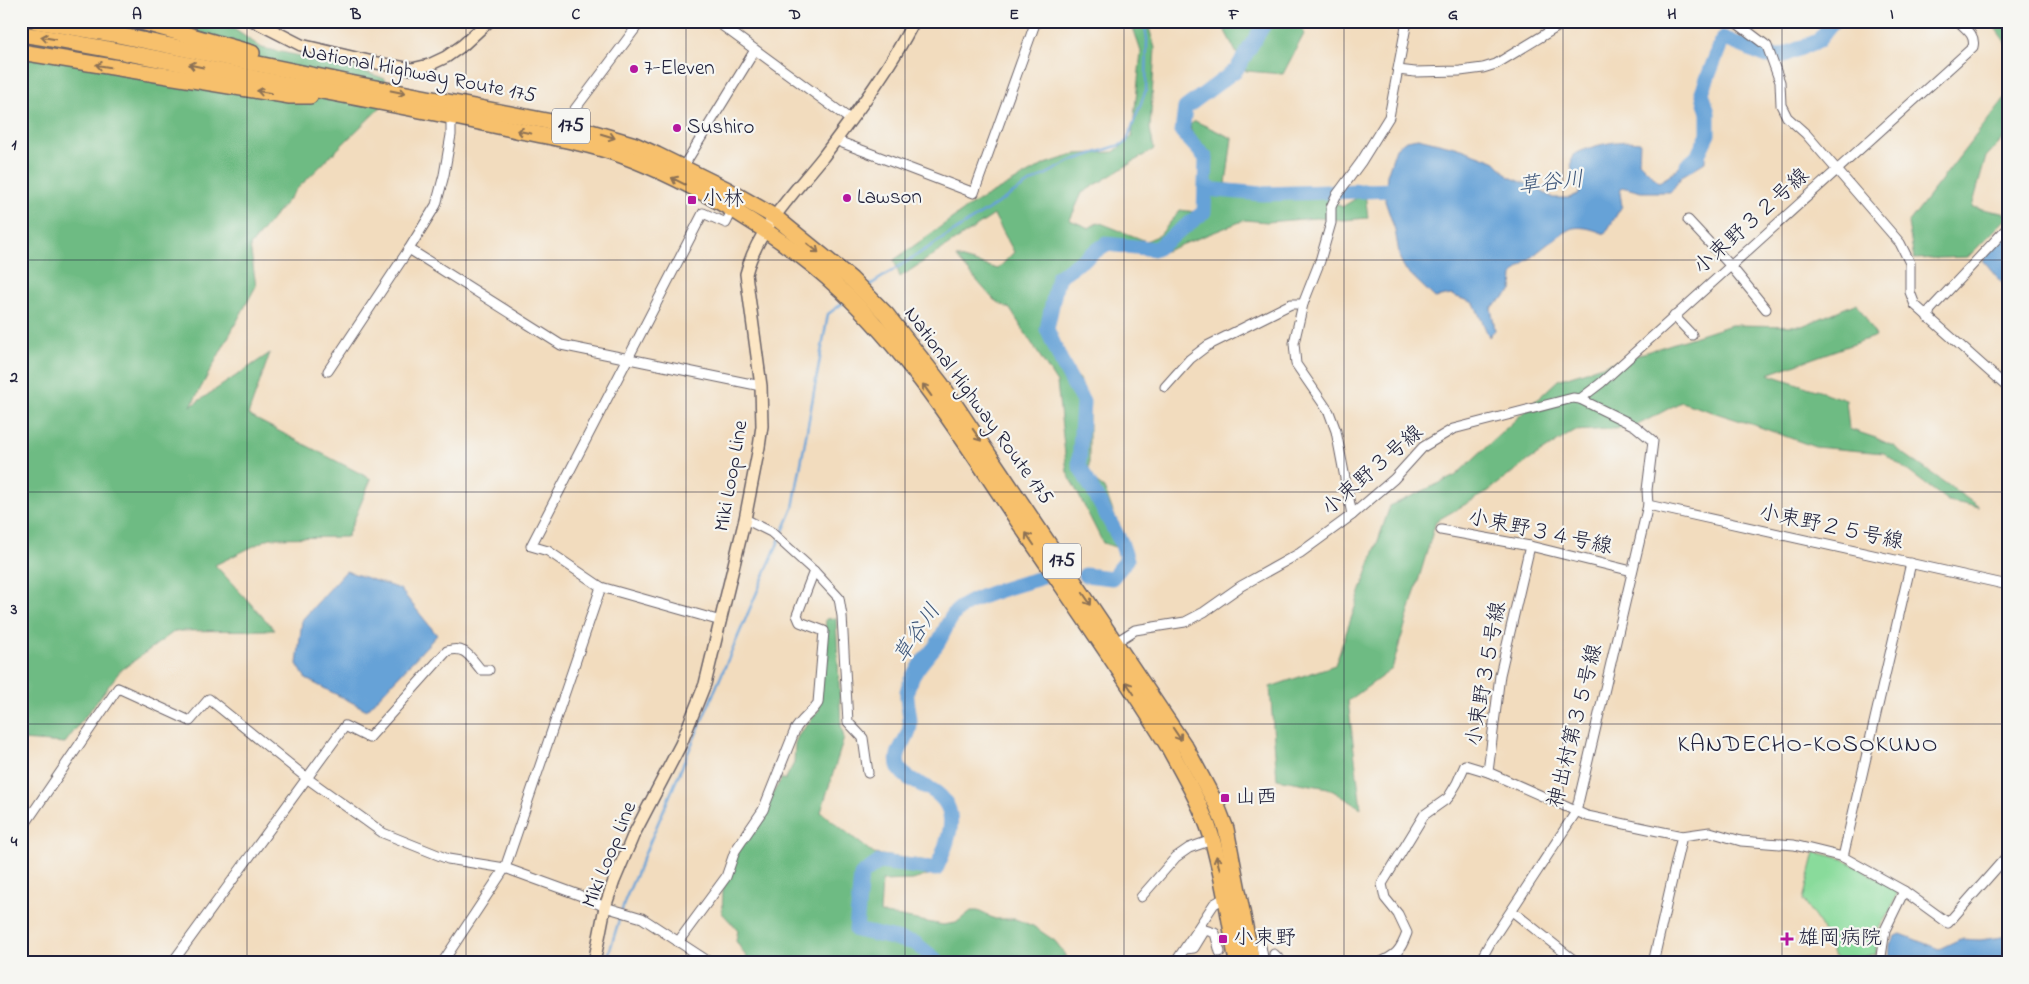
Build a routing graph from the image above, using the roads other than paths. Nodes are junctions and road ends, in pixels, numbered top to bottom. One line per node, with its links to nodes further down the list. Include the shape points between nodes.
1 (36, 21): 14 (highway, National Highway Route 175 / 175)
2 (138, 21): 18 (highway, via 303,67)
3 (254, 21): 4 (main road, via 301,45 412,69 429,66 446,57)
4 (489, 21)
5 (641, 21): 21 (street)
6 (716, 21): 15 (street)
7 (914, 21): 20 (main road, Miki Loop Line, via 896,56)
8 (1036, 21): 23 (street, via 974,193)
9 (1407, 21): 17 (street)
10 (1567, 21): 17 (street, via 1496,64 1483,68)
11 (1734, 21): 25 (street, via 1767,46 1780,82 1780,105)
12 (1958, 21): 25 (street, 小束野３２号線, via 1972,34 1973,47)
13 (21, 34): 14 (highway, National Highway Route 175 / 175, one-way to 13)
14 (111, 41): 18 (highway, National Highway Route 175 / 175)
15 (755, 50): 20 (street); 24 (street)
16 (21, 52): 18 (highway, one-way to 16, via 290,96)
17 (1398, 70): 33 (street, via 1389,117 1332,207 1332,223)
18 (348, 89): 19 (highway, National Highway Route 175 / 175); 21 (highway, National Highway Route 175 / 175, one-way to 21)
19 (451, 116): 22 (highway, National Highway Route 175 / 175, one-way to 19); 31 (street, via 451,135 436,205)
20 (851, 120): 23 (main road, Miki Loop Line)
21 (567, 124): 22 (street); 24 (highway, National Highway Route 175 / 175, one-way to 24, via 635,145)
22 (562, 140): 26 (highway, National Highway Route 175 / 175, one-way to 22, via 644,165)
23 (835, 140): 27 (main road, Miki Loop Line)
24 (683, 168): 27 (highway, National Highway Route 175 / 175)
25 (1836, 169): 32 (street, 小束野３２号線); 36 (street, via 1900,243 1910,263 1910,292 1915,305)
26 (732, 211): 30 (highway, National Highway Route 175 / 175); 38 (street, via 726,223 703,213)
27 (775, 217): 30 (main road, Miki Loop Line); 55 (highway, National Highway Route 175 / 175, one-way to 55, via 851,279 886,314 941,384)
28 (1688, 220): 32 (street)
29 (2008, 227): 36 (street, via 1930,310)
30 (766, 231): 40 (main road, Miki Loop Line, via 755,248 746,274); 55 (highway, National Highway Route 175 / 175, one-way to 30, via 905,360 842,290)
31 (410, 249): 38 (street, via 561,345); 39 (street)
32 (1730, 265): 34 (street); 35 (street, 小束野３２号線)
33 (1303, 304): 41 (street, via 1291,304 1207,346); 45 (street, via 1294,343 1296,364 1329,412 1336,431)
34 (1766, 309)
35 (1674, 316): 37 (street); 43 (street, 小束野３２号線)
36 (1928, 318): 42 (street)
37 (1692, 335)
38 (628, 358): 40 (street); 53 (street, via 531,546 548,551)
39 (328, 370)
40 (761, 386): 46 (main road, Miki Loop Line, via 762,426)
41 (1164, 387)
42 (2008, 388)
43 (1580, 399): 44 (street, via 1635,426 1652,441); 45 (street, 小束野３号線, via 1573,398 1453,429 1423,447 1394,479)
44 (1648, 505): 49 (street, 小束野２５号線); 51 (street, 神出村第３５号線)
45 (1352, 515): 55 (street, 小束野３号線, via 1309,547 1241,586 1204,612 1185,622 1135,630)
46 (745, 519): 50 (street, via 771,532); 54 (main road, Miki Loop Line)
47 (1441, 530): 48 (street, 小束野３４号線)
48 (1530, 546): 51 (street, 小束野３４号線); 57 (street, 小束野３５号線, via 1500,675)
49 (1911, 563): 52 (street, 小束野２５号線); 65 (street)
50 (814, 571): 58 (street, via 839,598 848,722 863,738); 72 (street, via 797,614 800,622 824,631 818,703 795,730 763,810 735,851 726,877)
51 (1632, 571): 60 (street, 神出村第３５号線)
52 (2008, 585)
53 (601, 587): 54 (street); 66 (street)
54 (722, 621): 70 (main road, Miki Loop Line, via 702,693 681,744 633,836)
55 (1110, 646): 63 (highway, National Highway Route 175 / 175, one-way to 55, via 1190,787); 83 (highway, National Highway Route 175 / 175, one-way to 83, via 1186,748 1217,806 1226,829)
56 (489, 670): 59 (street, via 481,670 464,651 456,648 447,651 369,738 345,726)
57 (1488, 772): 60 (street, 小束野３５号線); 86 (street, via 1465,765 1448,798 1424,815 1382,884 1385,898 1407,933 1396,955)
58 (868, 773)
59 (308, 779): 61 (street, via 209,699 190,721 118,688); 66 (street, via 383,833 448,859); 77 (street)
60 (1576, 812): 62 (street, 小束野３５号線); 71 (street, 神出村第３５号線)
61 (21, 830)
62 (1682, 836): 65 (street, via 1710,832 1741,841 1794,845); 89 (street)
63 (1212, 840): 68 (highway, National Highway Route 175 / 175, one-way to 63); 69 (street, via 1189,848 1176,857)
64 (2008, 855): 67 (street, via 1948,923)
65 (1843, 857): 67 (street)
66 (505, 868): 70 (street); 78 (street)
67 (1904, 891): 90 (street, via 1884,930)
68 (1226, 897): 74 (street, via 1214,904); 82 (highway, National Highway Route 175 / 175)
69 (1141, 898)
70 (605, 907): 72 (street, via 642,918); 79 (main road, Miki Loop Line)
71 (1512, 911): 87 (street, 神出村第３５号線); 88 (street, via 1575,961)
72 (678, 942): 80 (street)
73 (1261, 946): 84 (street)
74 (1185, 948): 75 (street, via 1194,948 1205,930 1215,932); 81 (street)
75 (1220, 952)
76 (1274, 954): 85 (street)
77 (172, 963)
78 (442, 963)
79 (594, 963)
80 (711, 963)
81 (1175, 963)
82 (1237, 963)
83 (1252, 963)
84 (1264, 963)
85 (1283, 963)
86 (1379, 963)
87 (1479, 963)
88 (1585, 963)
89 (1653, 963)
90 (1880, 963)

